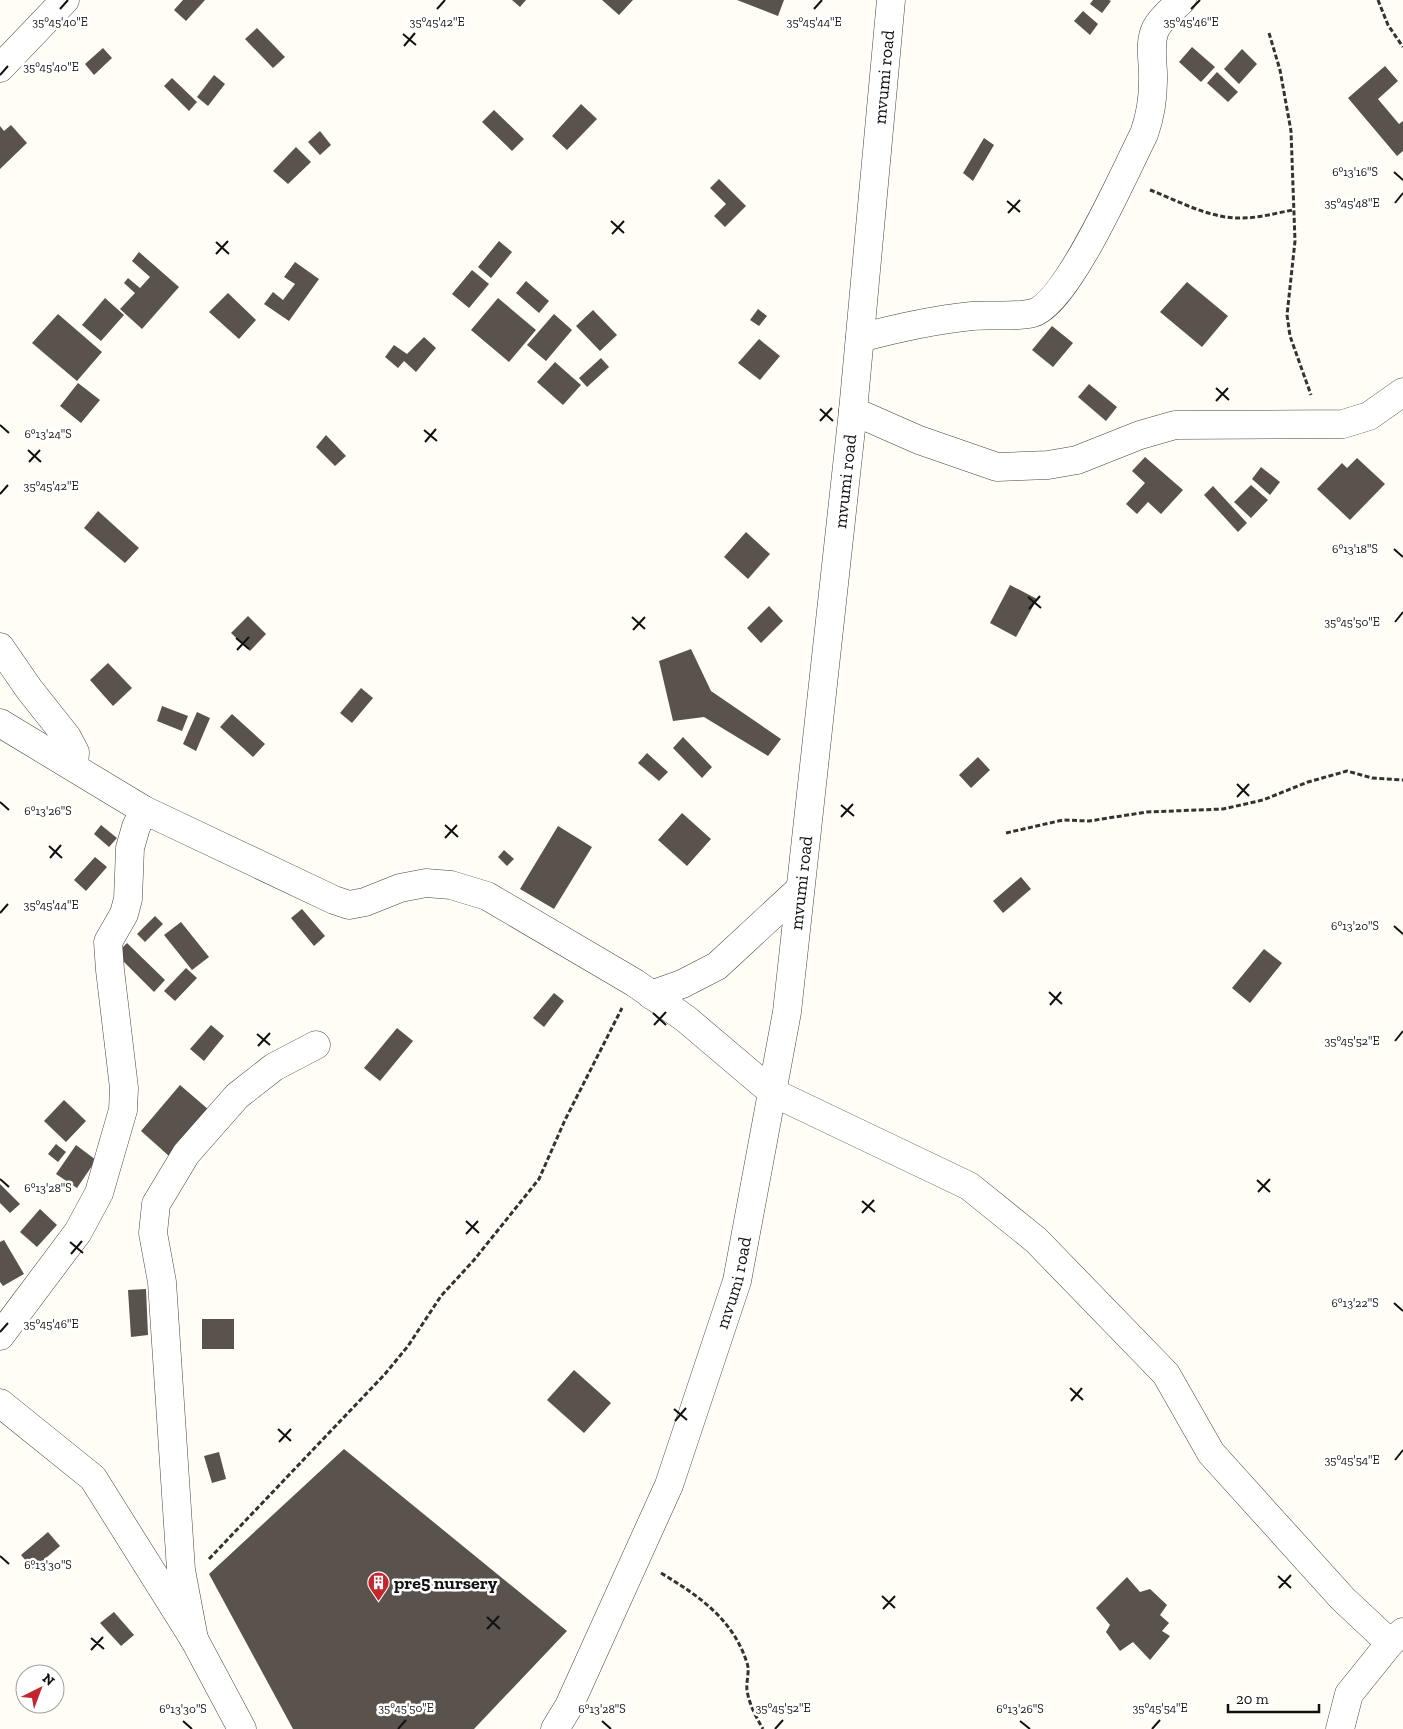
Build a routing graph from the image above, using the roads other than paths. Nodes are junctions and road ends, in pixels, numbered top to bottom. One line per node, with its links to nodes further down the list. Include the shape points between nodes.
1 (65, 0): 4 (street)
2 (891, 0): 5 (street, mvumi road)
3 (1182, 0): 5 (street, via 1155,30 1152,42 1153,94 1148,122 1066,281 1052,298 1034,312 915,323)
4 (0, 68)
5 (860, 338): 7 (street, mvumi road)
6 (1403, 392): 7 (street, via 1369,416 1343,424 1175,425 1078,460 997,467 919,440)
7 (853, 411): 12 (street, mvumi road)
8 (0, 647): 10 (street, via 67,736 75,752)
9 (0, 723): 10 (street)
10 (74, 767): 11 (street)
11 (144, 810): 13 (street, via 349,905 426,882 452,885 487,896); 16 (street, via 130,848 128,899 124,914 108,942 124,1088 123,1110 99,1193 78,1232)
12 (799, 890): 13 (street, via 717,966 682,984); 15 (street, mvumi road, via 787,1012)
13 (643, 989): 15 (street, via 686,1019)
14 (316, 1045): 19 (street, via 274,1066 237,1096 186,1154 156,1204 153,1232 162,1282 181,1570)
15 (772, 1092): 18 (street, via 969,1186 1036,1240 1166,1374 1211,1453 1343,1599); 21 (street, mvumi road, via 738,1281 669,1485 569,1706)
16 (0, 1336)
17 (0, 1403): 19 (street, via 93,1478)
18 (1397, 1638): 22 (street, via 1349,1694)
19 (194, 1639): 20 (street)
20 (242, 1729)
21 (555, 1729)
22 (1340, 1729)

